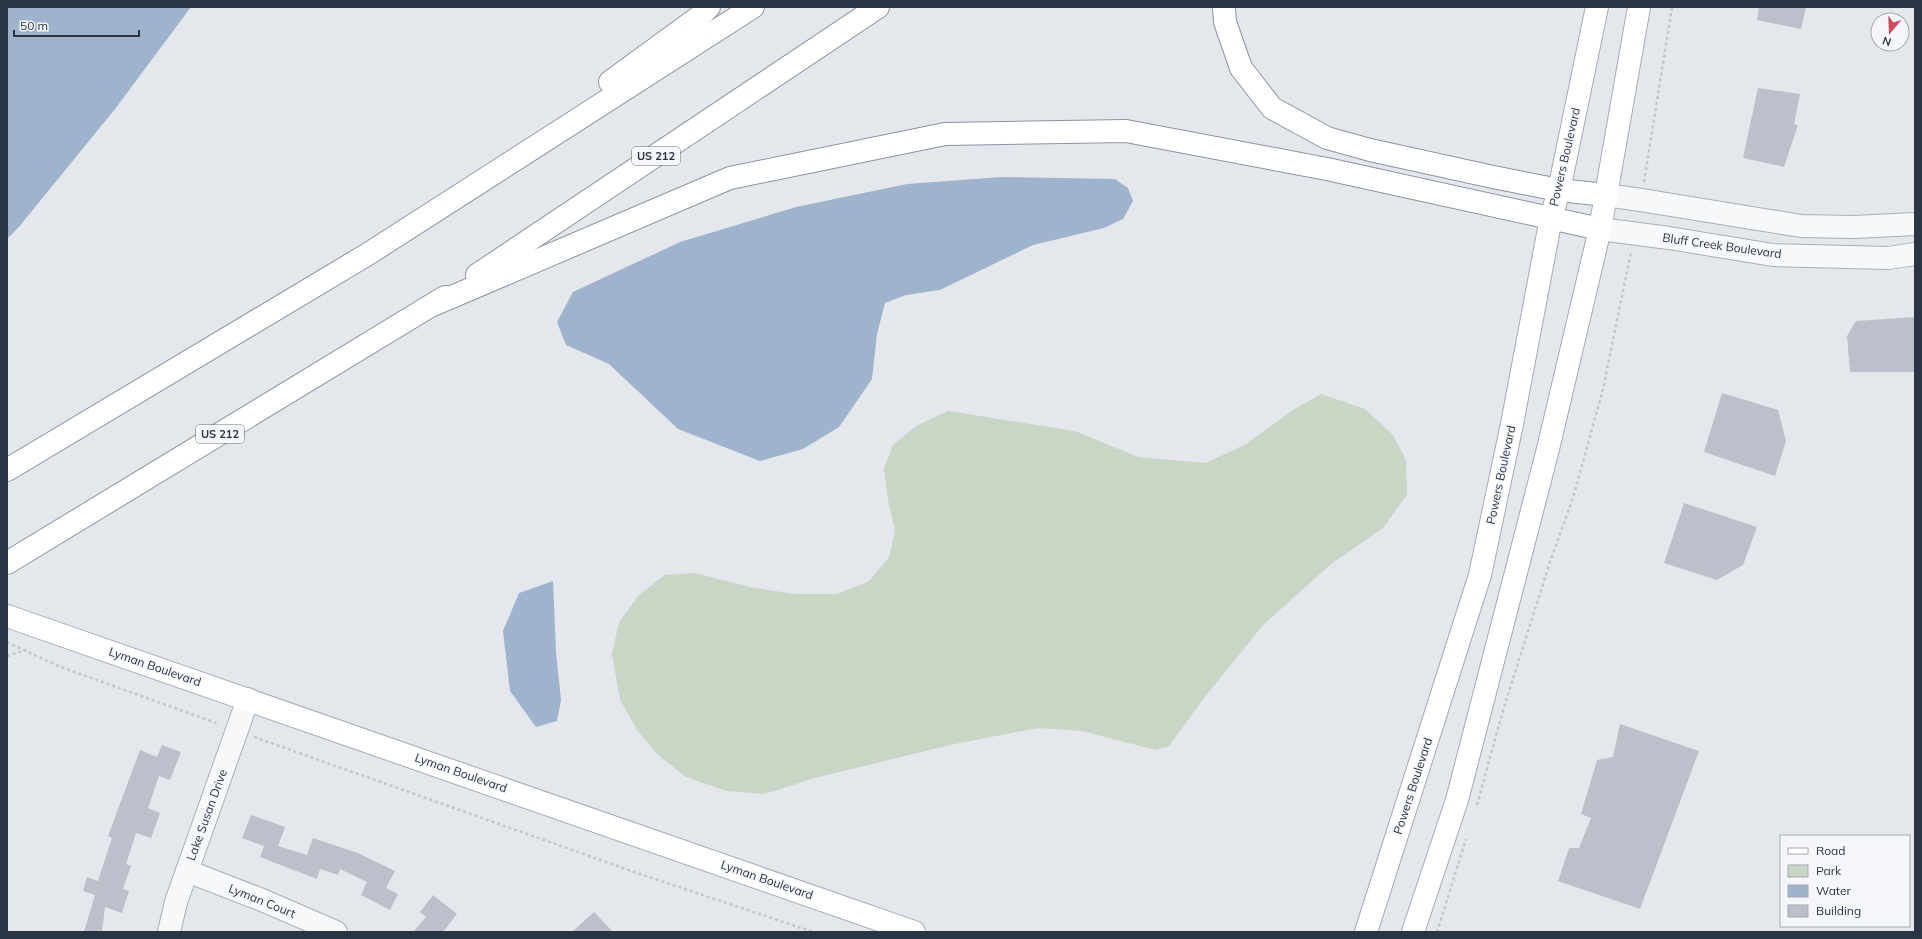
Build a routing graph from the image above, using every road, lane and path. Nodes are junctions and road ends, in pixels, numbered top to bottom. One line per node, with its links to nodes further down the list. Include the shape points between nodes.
1 (709, 7): 15 (main road, via 543,132)
2 (753, 7): 15 (main road)
3 (878, 7): 17 (main road, US 212)
4 (1224, 7): 8 (main road, via 1225,22 1241,68 1272,108 1327,138 1370,150)
5 (1597, 7): 8 (main road, Powers Boulevard)
6 (1639, 7): 9 (main road)
7 (1672, 7): 10 (path)
8 (1559, 190): 9 (main road); 11 (main road, Powers Boulevard)
9 (1606, 196): 10 (street); 13 (main road)
10 (1641, 200): 12 (street, via 1801,226)
11 (1552, 218): 13 (main road); 17 (main road, via 1327,169 1126,132 945,134 730,178); 32 (main road, Powers Boulevard, via 1480,574)
12 (1915, 224)
13 (1600, 229): 14 (street, Bluff Creek Boulevard); 33 (main road, via 1548,449 1457,800)
14 (1635, 234): 16 (street, Bluff Creek Boulevard, via 1772,255 1888,258); 25 (path, via 1603,389 1583,462)
15 (368, 254): 18 (main road)
16 (1915, 254)
17 (433, 305): 19 (main road, US 212)
18 (7, 470)
19 (7, 563)
20 (17, 619): 24 (main road, Lyman Boulevard)
21 (7, 642): 22 (path)
22 (27, 650): 23 (path); 26 (path, via 58,666)
23 (7, 656)
24 (248, 699): 26 (street, Lake Susan Drive); 31 (main road, Lyman Boulevard)
25 (1504, 707)
26 (237, 731): 27 (street, Lake Susan Drive); 30 (path)
27 (187, 871): 28 (street, Lake Susan Drive); 29 (street, Lyman Court)
28 (169, 932)
29 (336, 932)
30 (813, 932)
31 (914, 932)
32 (1366, 932)
33 (1413, 932)

